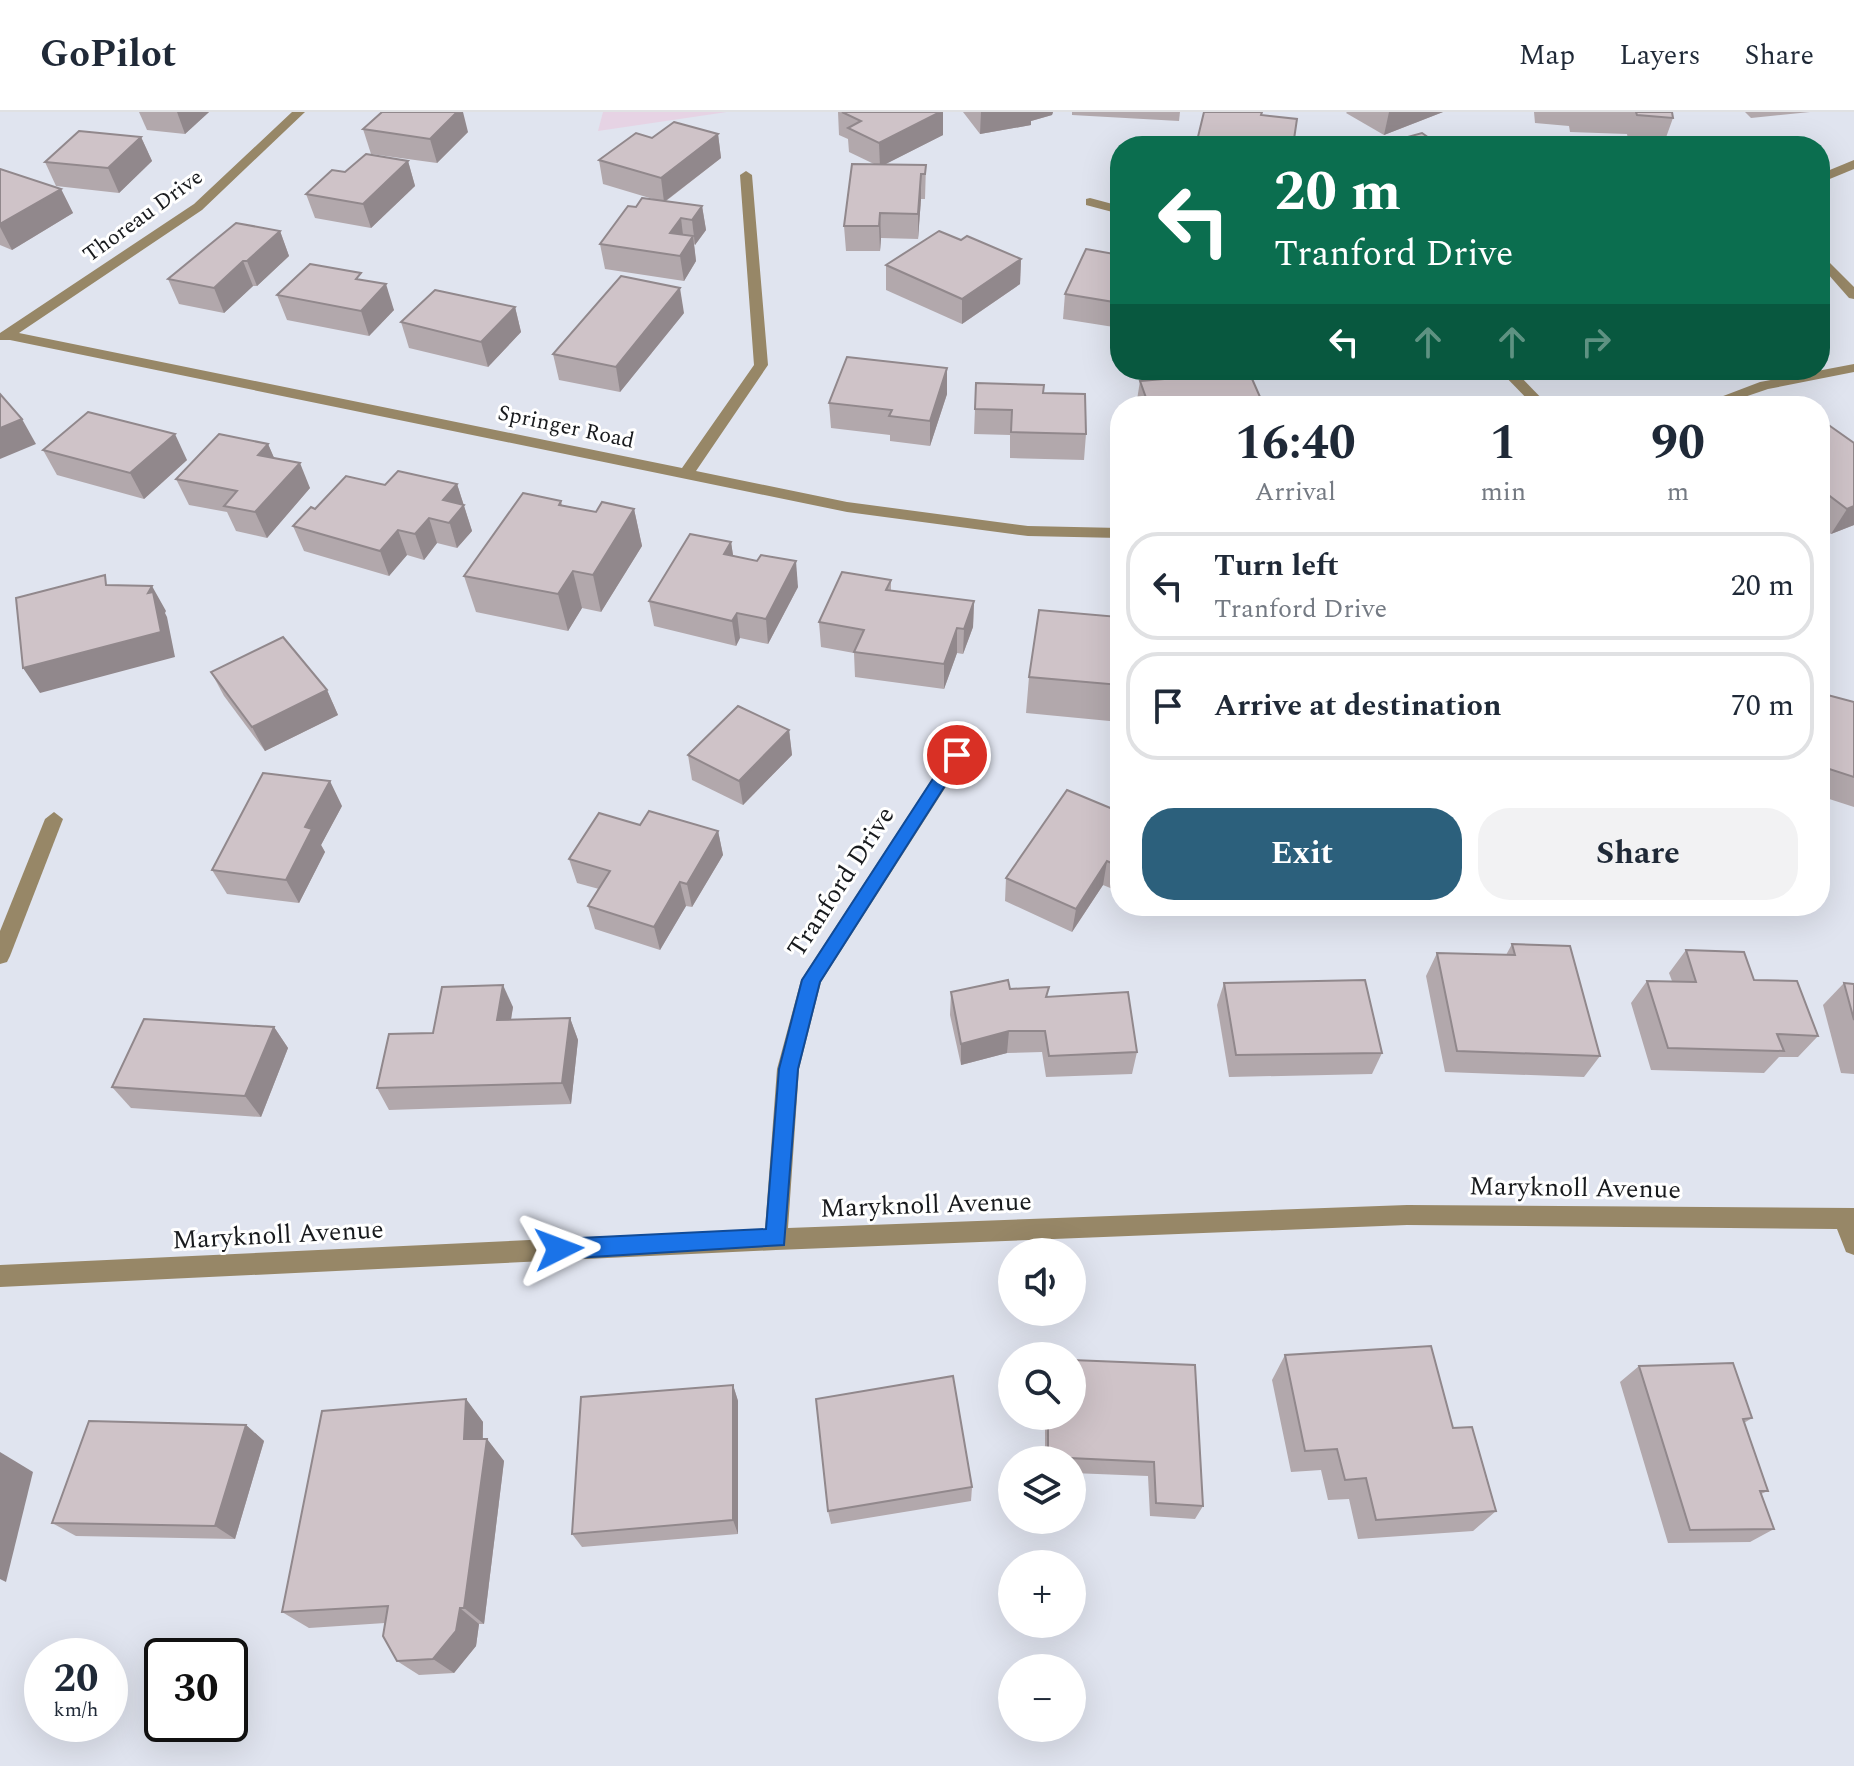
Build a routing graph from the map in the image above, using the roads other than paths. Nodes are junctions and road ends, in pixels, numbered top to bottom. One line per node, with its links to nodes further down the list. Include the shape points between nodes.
1 (299, 112): 9 (street, Thoreau Drive, via 198,207)
2 (1854, 164): 4 (street)
3 (746, 175): 16 (street, via 761,365)
4 (1830, 175)
5 (1090, 202): 6 (street)
6 (1110, 207)
7 (1830, 268): 8 (street)
8 (1854, 295)
9 (4, 337): 16 (street, Springer Road)
10 (1854, 368): 11 (street)
11 (1830, 373)
12 (1516, 380): 14 (street)
13 (1791, 380): 15 (street)
14 (1532, 396)
15 (1733, 396)
16 (686, 474): 17 (street, Springer Road, via 847,507 1028,531)
17 (1110, 533)
18 (957, 755): 22 (street, Tranford Drive, via 811,980 788,1069)
19 (54, 819): 20 (street)
20 (0, 956)
21 (1849, 1219): 22 (street, Maryknoll Avenue, via 1407,1215); 23 (street)
22 (776, 1239): 24 (street, Maryknoll Avenue)
23 (1854, 1244)
24 (0, 1276)

